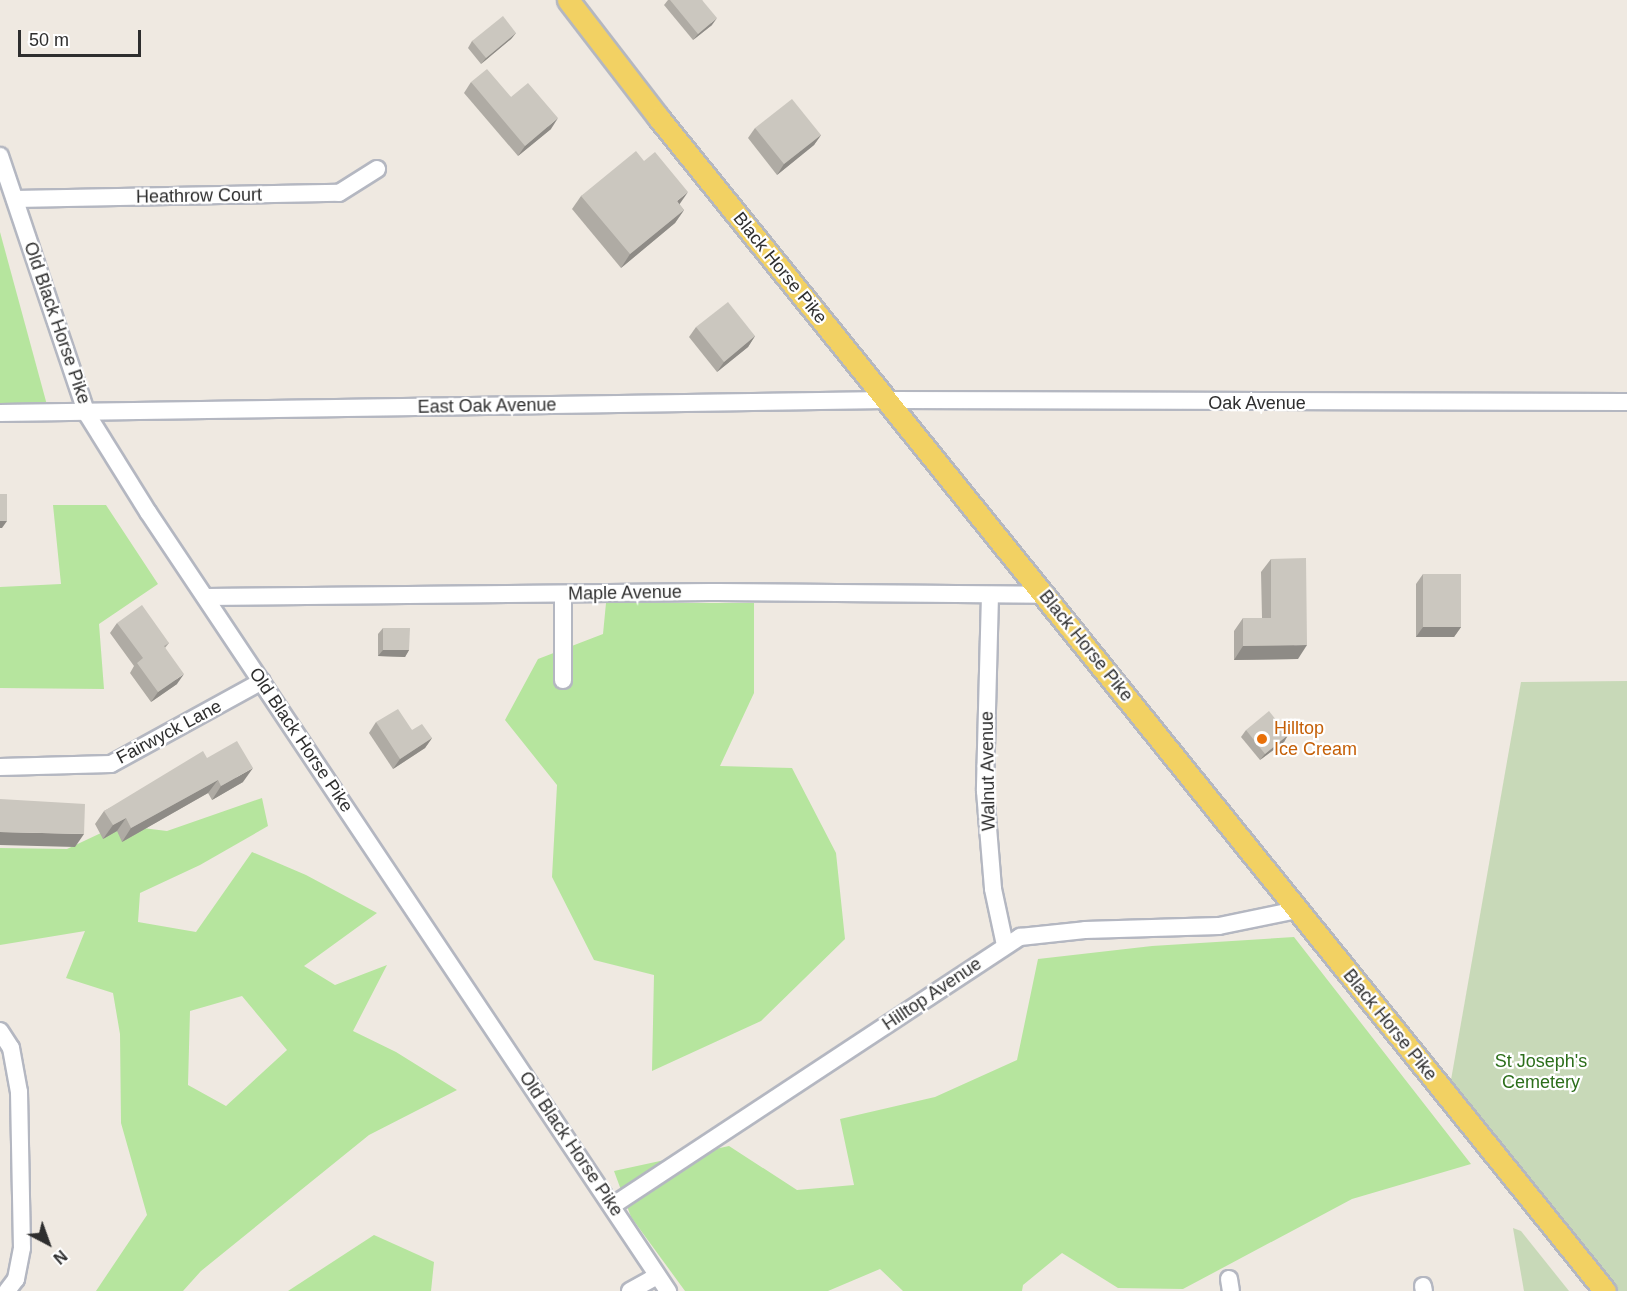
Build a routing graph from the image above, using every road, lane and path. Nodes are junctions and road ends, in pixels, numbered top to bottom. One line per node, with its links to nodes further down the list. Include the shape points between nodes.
1 (568, 0): 5 (main road, Black Horse Pike)
2 (0, 156): 4 (street, Old Black Horse Pike)
3 (377, 169): 4 (street, Heathrow Court, via 339,193)
4 (15, 199): 8 (street, Old Black Horse Pike)
5 (887, 400): 6 (street, Oak Avenue); 8 (street, East Oak Avenue); 11 (main road, Black Horse Pike)
6 (1627, 402)
7 (0, 413): 8 (street, East Oak Avenue)
8 (87, 414): 12 (street, Old Black Horse Pike)
9 (563, 595): 10 (street, Maple Avenue); 12 (street, Maple Avenue); 13 (street)
10 (990, 595): 11 (street, Maple Avenue); 17 (street, Walnut Avenue, via 985,791 993,889)
11 (1045, 595): 16 (main road, Black Horse Pike)
12 (206, 597): 14 (street, Old Black Horse Pike)
13 (563, 680)
14 (262, 681): 15 (street, Fairwyck Lane, via 111,764); 19 (street, Old Black Horse Pike)
15 (0, 767)
16 (1297, 910): 17 (street, Hilltop Avenue, via 1219,926 1085,930 1020,937); 24 (main road, Black Horse Pike)
17 (1005, 945): 19 (street, Hilltop Avenue)
18 (0, 1031): 21 (street, via 11,1048 19,1103 22,1248 16,1279)
19 (612, 1206): 20 (street, Old Black Horse Pike)
20 (657, 1276): 22 (street); 23 (street, Old Black Horse Pike)
21 (7, 1291)
22 (630, 1291)
23 (668, 1291)
24 (1605, 1291)

